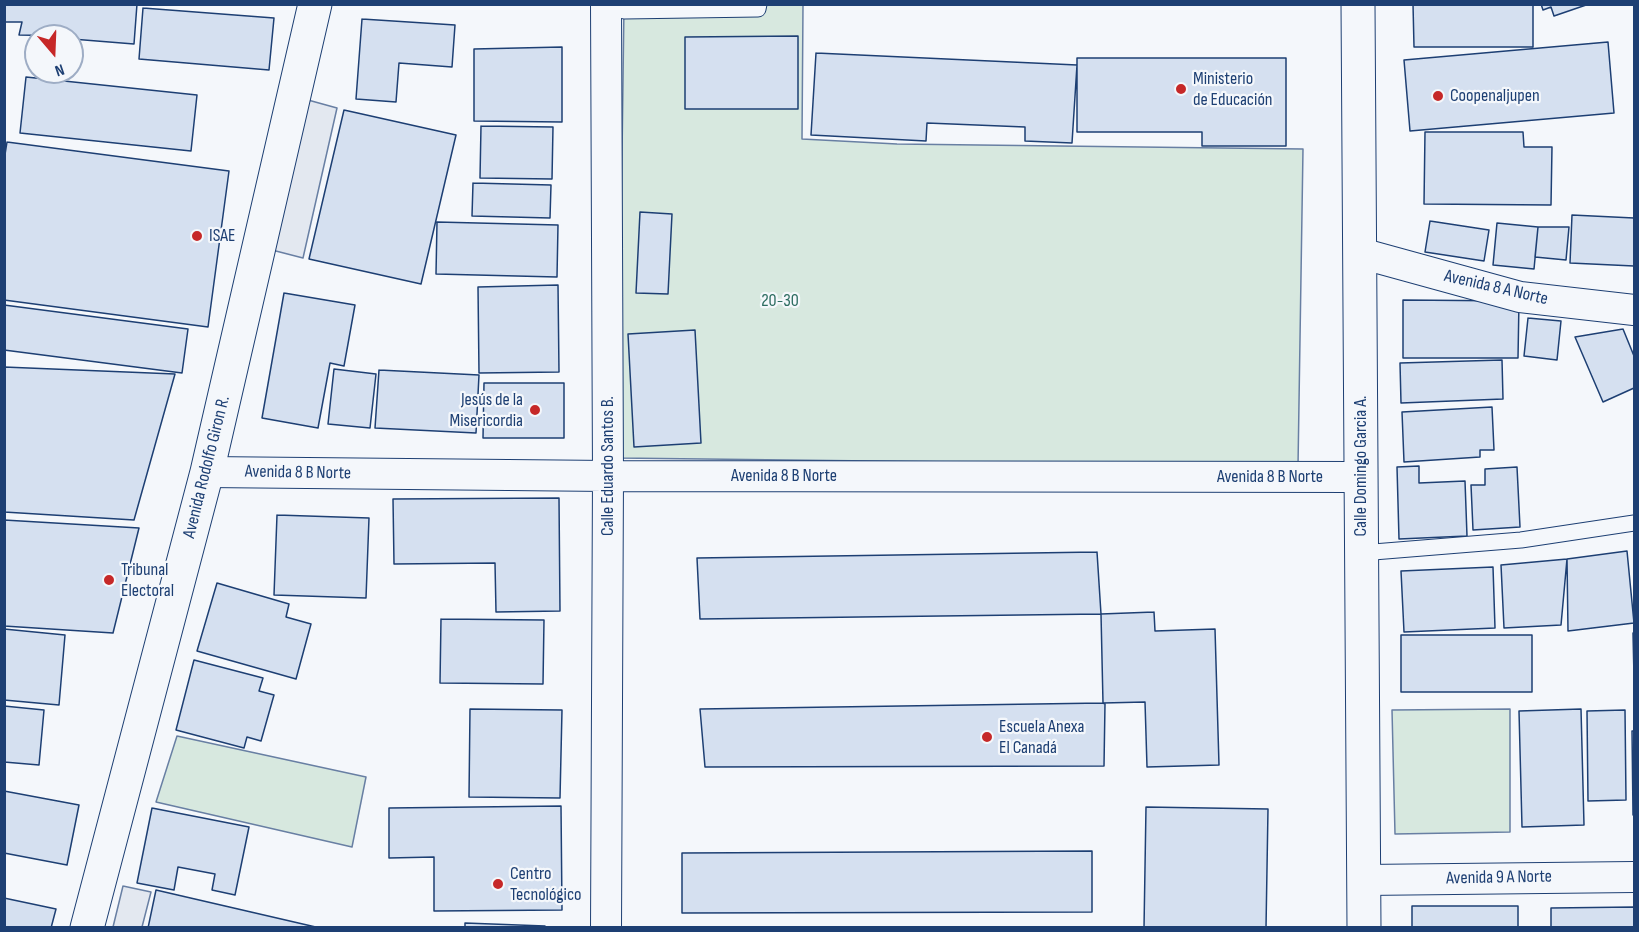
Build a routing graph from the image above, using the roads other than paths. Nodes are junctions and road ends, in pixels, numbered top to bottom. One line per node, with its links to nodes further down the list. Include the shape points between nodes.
1 (315, 4): 7 (main road, Avenida Rodolfo Giron R.)
2 (759, 4): 4 (lane, via 758,9)
3 (1358, 4): 5 (main road, Calle Domingo Garcia A.)
4 (615, 8): 8 (street, Calle Eduardo Santos B.)
5 (1359, 253): 6 (street, Avenida 8 A Norte, via 1520,297); 9 (main road, Calle Domingo Garcia A.)
6 (1635, 310)
7 (207, 472): 8 (street, Avenida 8 B Norte); 14 (main road, Avenida Rodolfo Giron R.)
8 (608, 476): 9 (street, Avenida 8 B Norte); 15 (street, Calle Eduardo Santos B.)
9 (1361, 477): 11 (main road, Calle Domingo Garcia A.)
10 (1635, 523): 11 (lane, via 1521,540)
11 (1361, 553): 13 (main road, Calle Domingo Garcia A.)
12 (1635, 877): 13 (street, Avenida 9 A Norte)
13 (1364, 880): 16 (main road, Calle Domingo Garcia A.)
14 (87, 927)
15 (606, 927)
16 (1364, 927)

